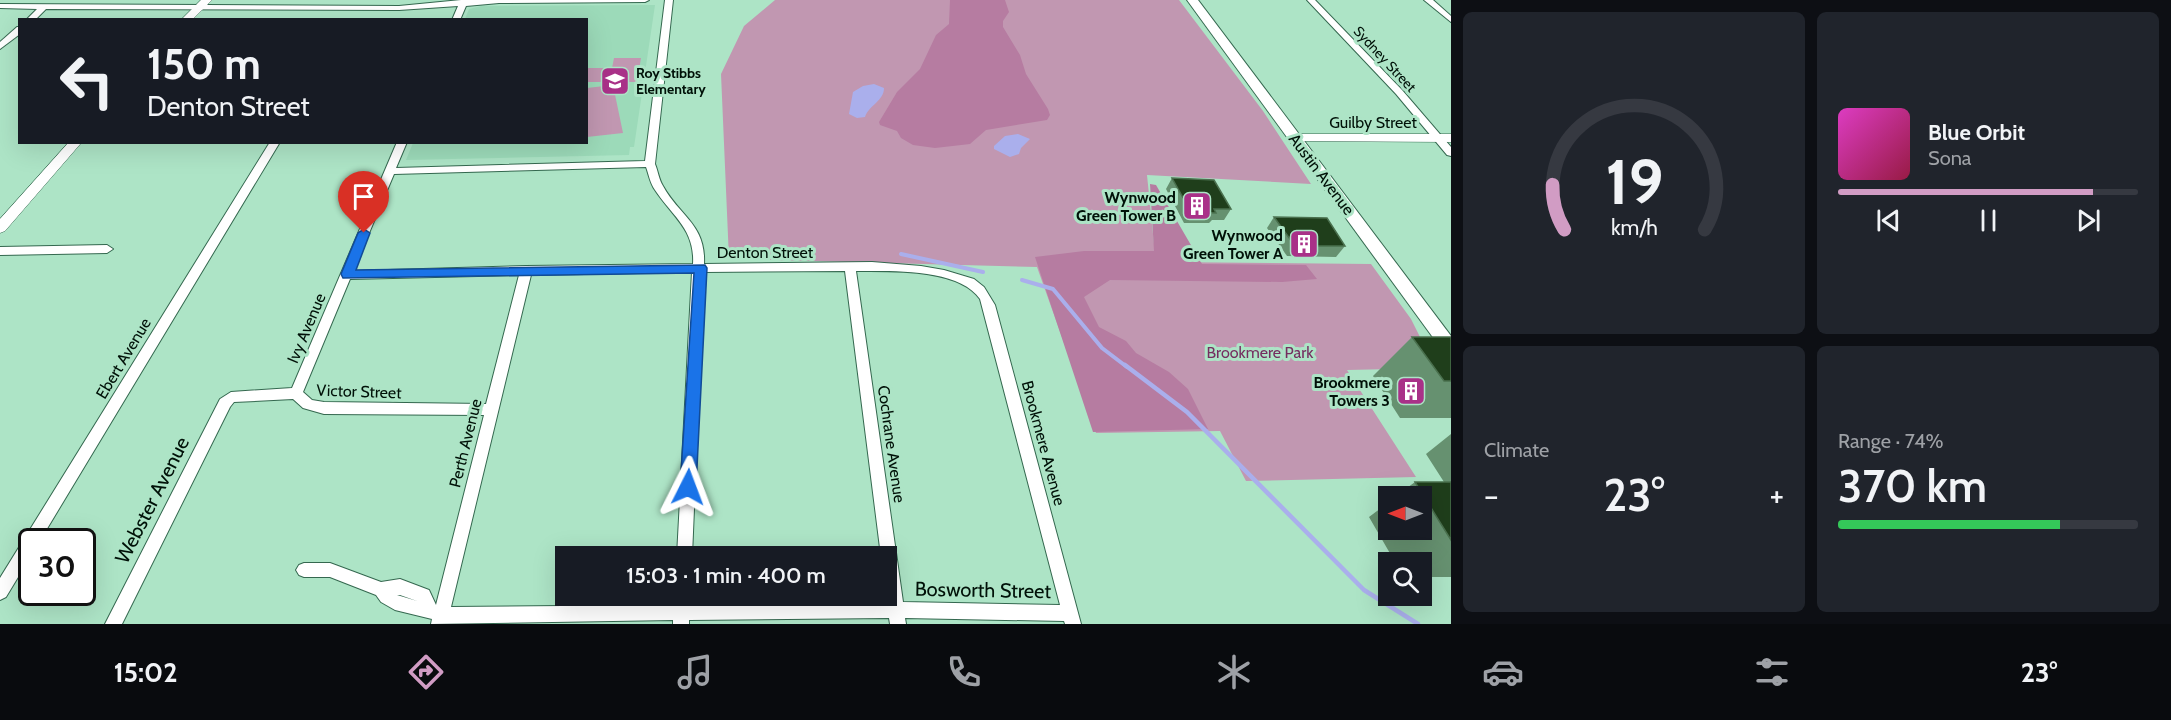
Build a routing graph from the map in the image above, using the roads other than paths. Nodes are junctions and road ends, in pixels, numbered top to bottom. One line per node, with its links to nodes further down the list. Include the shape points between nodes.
1 (207, 0): 12 (street)
2 (341, 0): 13 (street)
3 (590, 0): 4 (street); 9 (street)
4 (645, 0)
5 (669, 0): 27 (street)
6 (1192, 0): 21 (main road, Austin Avenue)
7 (1311, 0): 22 (street, Sydney Street)
8 (1428, 0): 18 (street)
9 (464, 2): 13 (street, via 412,8); 17 (street)
10 (0, 6): 11 (street)
11 (44, 6): 12 (street); 14 (street)
12 (198, 8): 13 (street); 15 (street)
13 (336, 9): 16 (street)
14 (32, 18)
15 (188, 18)
16 (331, 18)
17 (457, 18)
18 (1451, 20)
19 (18, 31): 20 (street)
20 (0, 46)
21 (1295, 138): 22 (street, Guilby Street); 37 (main road, Austin Avenue)
22 (1445, 138): 26 (street, Sydney Street)
23 (74, 144): 29 (street)
24 (274, 144): 43 (street, Ebert Avenue)
25 (401, 144): 28 (street, Ivy Avenue)
26 (1451, 153)
27 (650, 164): 28 (street); 32 (street, via 658,187 694,233)
28 (389, 171): 35 (street, Ivy Avenue)
29 (0, 228)
30 (107, 249): 31 (street)
31 (0, 251)
32 (700, 268): 33 (street, Denton Street); 34 (street, Denton Street); 41 (street)
33 (850, 268): 36 (street, Denton Street, via 923,271); 45 (street, Cochrane Avenue)
34 (526, 270): 35 (street, Denton Street); 40 (street, Perth Avenue)
35 (347, 274): 38 (street, Ivy Avenue)
36 (966, 280): 46 (street, Brookmere Avenue, via 977,286 990,305)
37 (1451, 349)
38 (296, 393): 39 (street, Victor Street); 40 (street, Victor Street, via 307,405 324,408)
39 (231, 397): 48 (street, Webster Avenue)
40 (491, 410): 44 (street, Perth Avenue)
41 (685, 546)
42 (304, 570): 44 (street, Bosworth Street, via 330,570 381,590 395,603)
43 (0, 592)
44 (437, 616): 47 (street, Bosworth Street)
45 (897, 617): 46 (street, Bosworth Street); 47 (street, Bosworth Street)
46 (1071, 618)
47 (681, 619)
48 (113, 624)

